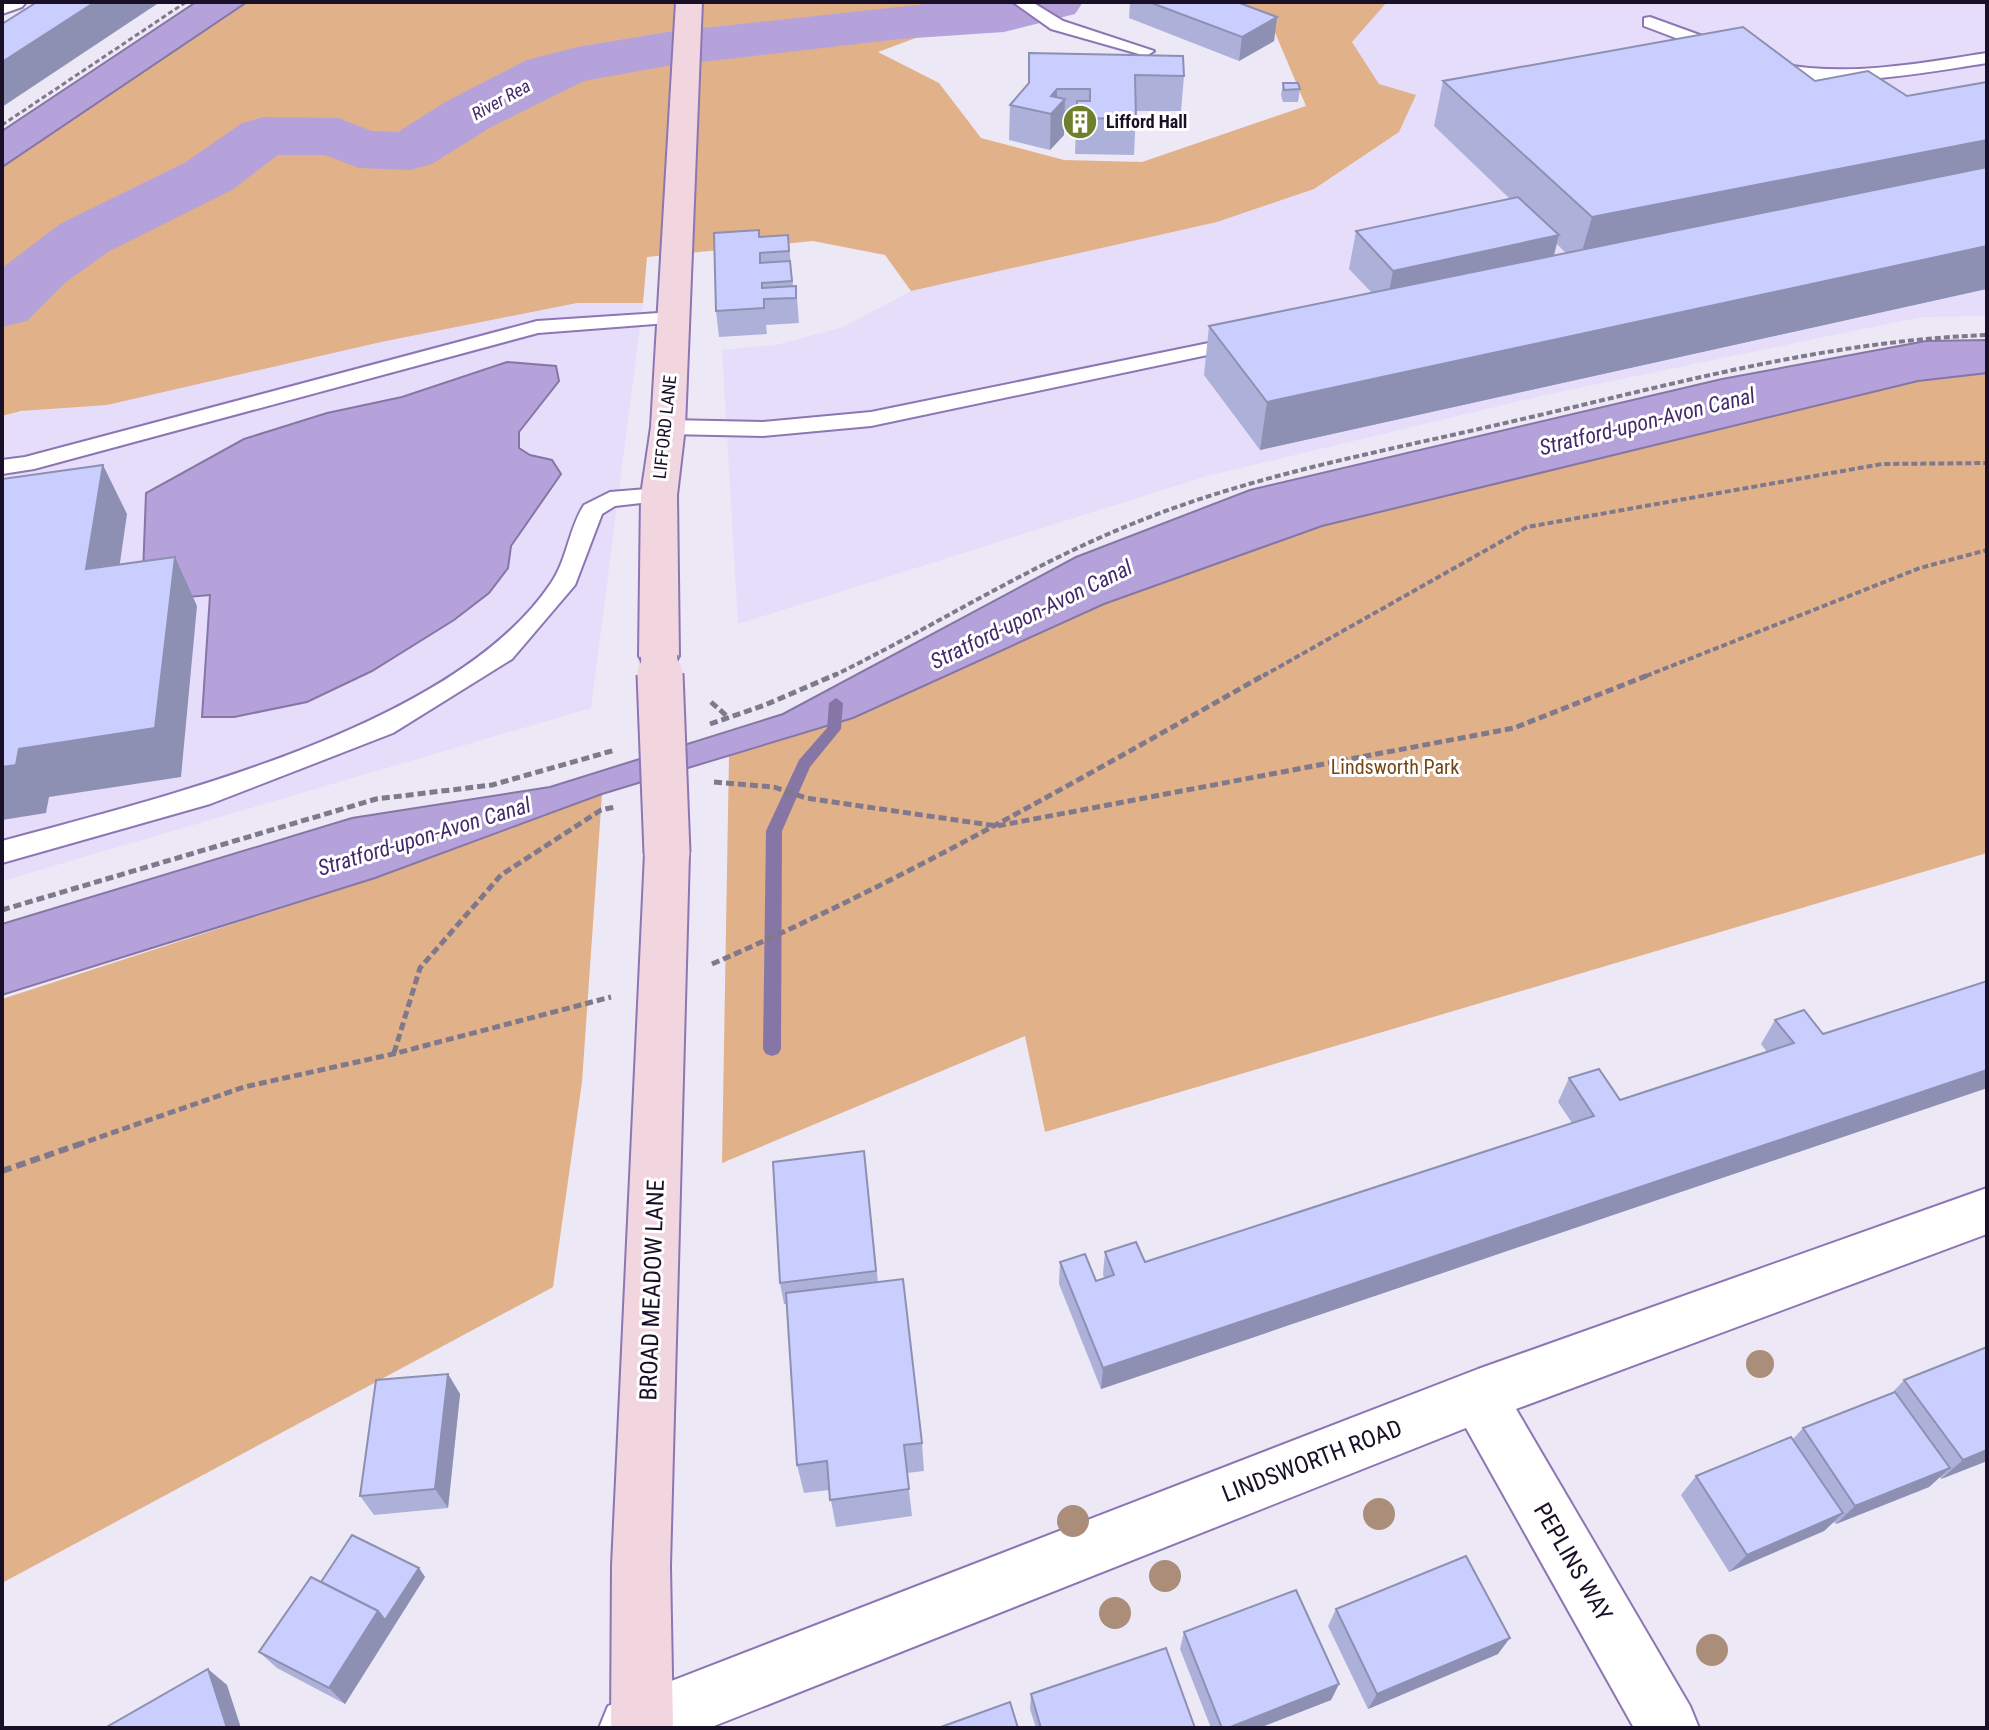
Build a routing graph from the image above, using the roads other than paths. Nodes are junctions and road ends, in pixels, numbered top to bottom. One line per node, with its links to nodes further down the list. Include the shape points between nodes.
1 (13, 2): 4 (street)
2 (689, 2): 8 (street, LIFFORD LANE)
3 (1021, 2): 6 (lane, via 1057,25)
4 (2, 6)
5 (1650, 22): 7 (lane, via 1781,71 1861,77)
6 (1146, 51)
7 (1987, 58)
8 (674, 318): 10 (street, LIFFORD LANE); 11 (lane, via 537,327)
9 (1262, 338): 10 (lane, via 871,419 763,429)
10 (668, 427): 12 (street, LIFFORD LANE)
11 (2, 467)
12 (659, 495): 13 (lane, via 610,499 592,510 563,585 503,653 384,726 200,797); 14 (street, LIFFORD LANE, bridge)
13 (2, 852)
14 (667, 853): 17 (street, BROAD MEADOW LANE)
15 (1987, 1211): 16 (street, LINDSWORTH ROAD)
16 (1478, 1396): 17 (street, LINDSWORTH ROAD); 18 (street, PEPLINS WAY)
17 (638, 1726)
18 (1668, 1728)

